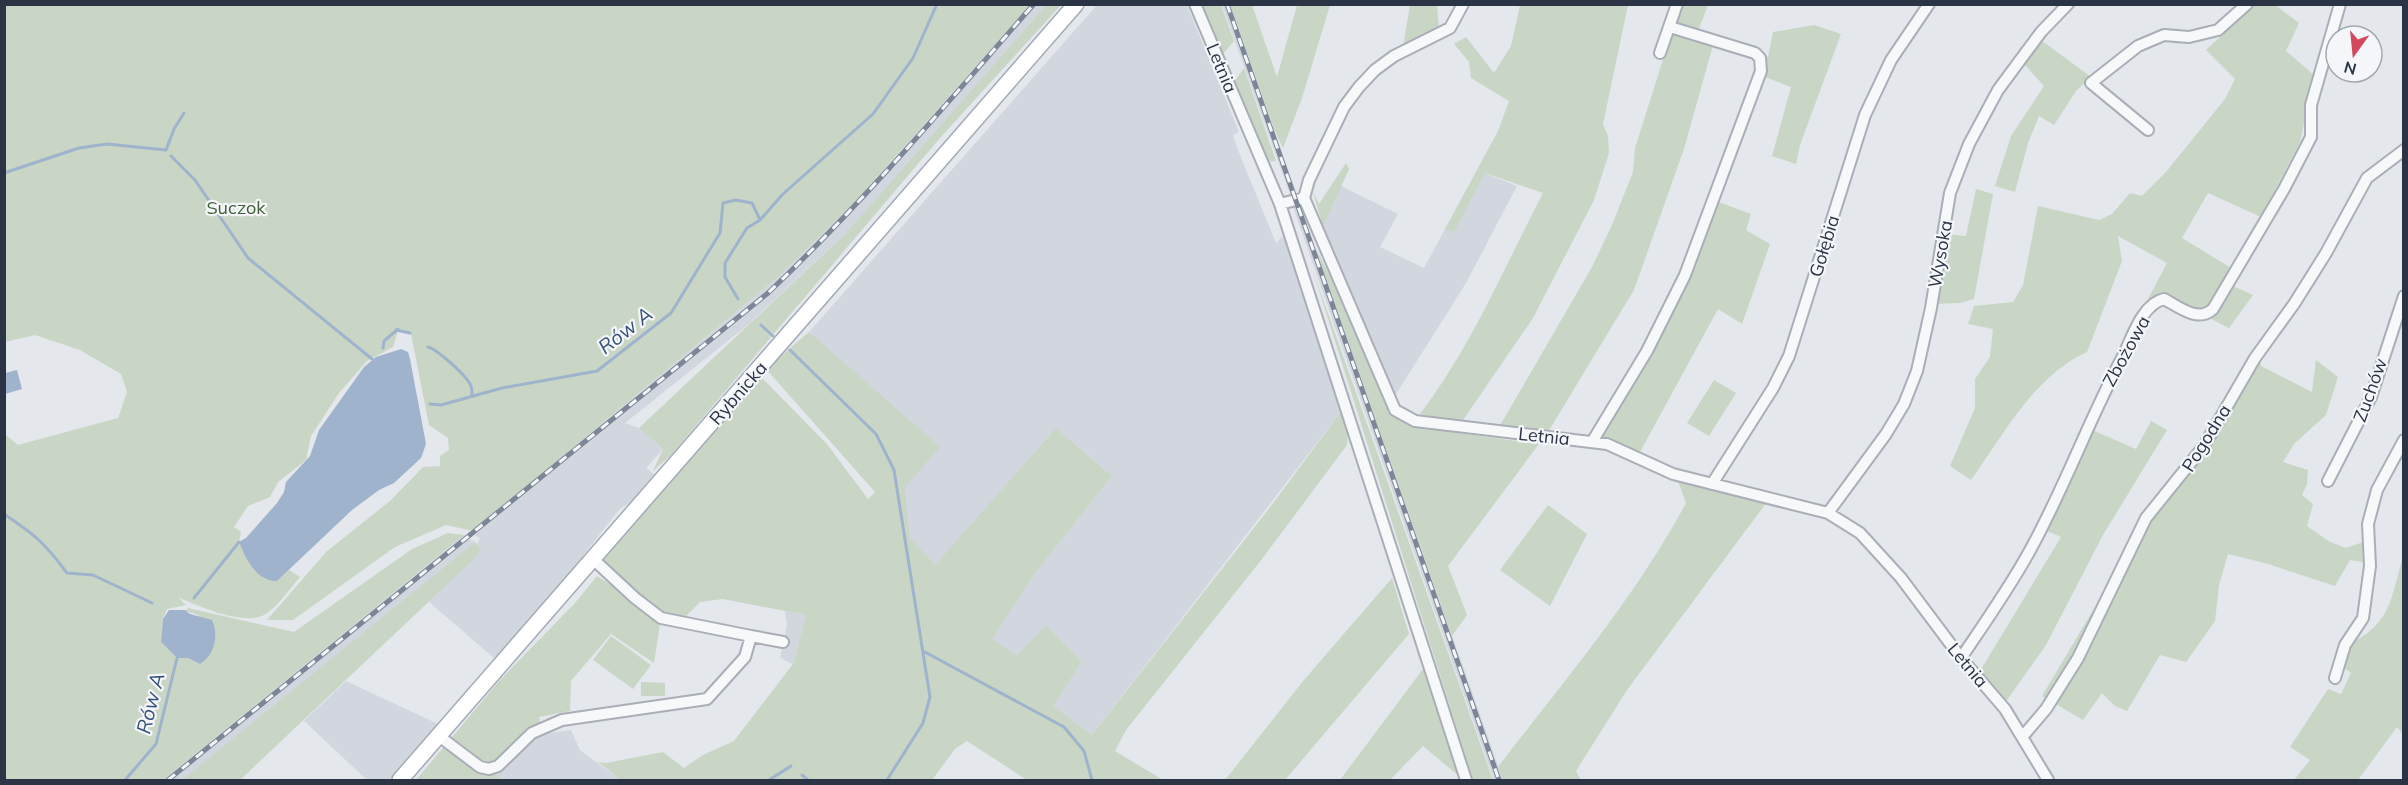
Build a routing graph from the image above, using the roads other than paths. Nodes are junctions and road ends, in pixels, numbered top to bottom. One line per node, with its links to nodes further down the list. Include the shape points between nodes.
1 (1076, 4): 21 (main road, Rybnicka)
2 (1194, 4): 14 (street, Letnia)
3 (1463, 4): 13 (street, via 1450,28 1394,56 1359,87 1344,107)
4 (1677, 4): 9 (street)
5 (1929, 4): 19 (street, Gołębia, via 1891,60 1865,115 1789,356)
6 (2068, 4): 20 (street, Wysoka, via 2041,32 1998,90 1969,144 1950,193 1917,371 1886,434)
7 (2247, 4): 11 (street, via 2218,30 2189,37 2164,35 2138,46 2091,83)
8 (2340, 4): 24 (street, Zbożowa, via 2311,105 2311,137 2284,189 2208,315 2196,316 2164,299 2156,301 2142,318 2103,392 2028,555)
9 (1670, 27): 10 (street); 17 (street, via 1755,53 1760,58 1761,70 1685,275 1647,351)
10 (1660, 53)
11 (2148, 130)
12 (2403, 150): 27 (street, Pogodna, via 2367,178 2326,253 2255,358 2204,446 2146,518 2078,658 2046,709)
13 (1304, 198): 14 (street); 17 (street, Letnia, via 1395,410 1415,421)
14 (1280, 204): 29 (street, Letnia)
15 (2403, 296): 18 (street, Zuchów, via 2371,397)
16 (2403, 440): 25 (street, via 2377,490 2368,524 2370,566 2363,618 2345,645)
17 (1593, 442): 19 (street, Letnia, via 1607,444 1673,474)
18 (2328, 481)
19 (1712, 484): 20 (street, Letnia)
20 (1828, 513): 24 (street, Letnia, via 1860,533 1894,570)
21 (593, 559): 22 (street, via 661,618); 26 (main road, Rybnicka)
22 (751, 636): 23 (street); 26 (street, via 745,657 707,699 562,720 532,733 498,766 489,769)
23 (783, 642)
24 (1961, 658): 27 (street, Letnia)
25 (2335, 678)
26 (439, 735): 28 (main road, Rybnicka)
27 (2023, 736): 30 (street, Letnia)
28 (400, 780)
29 (1466, 780)
30 (2048, 780)

